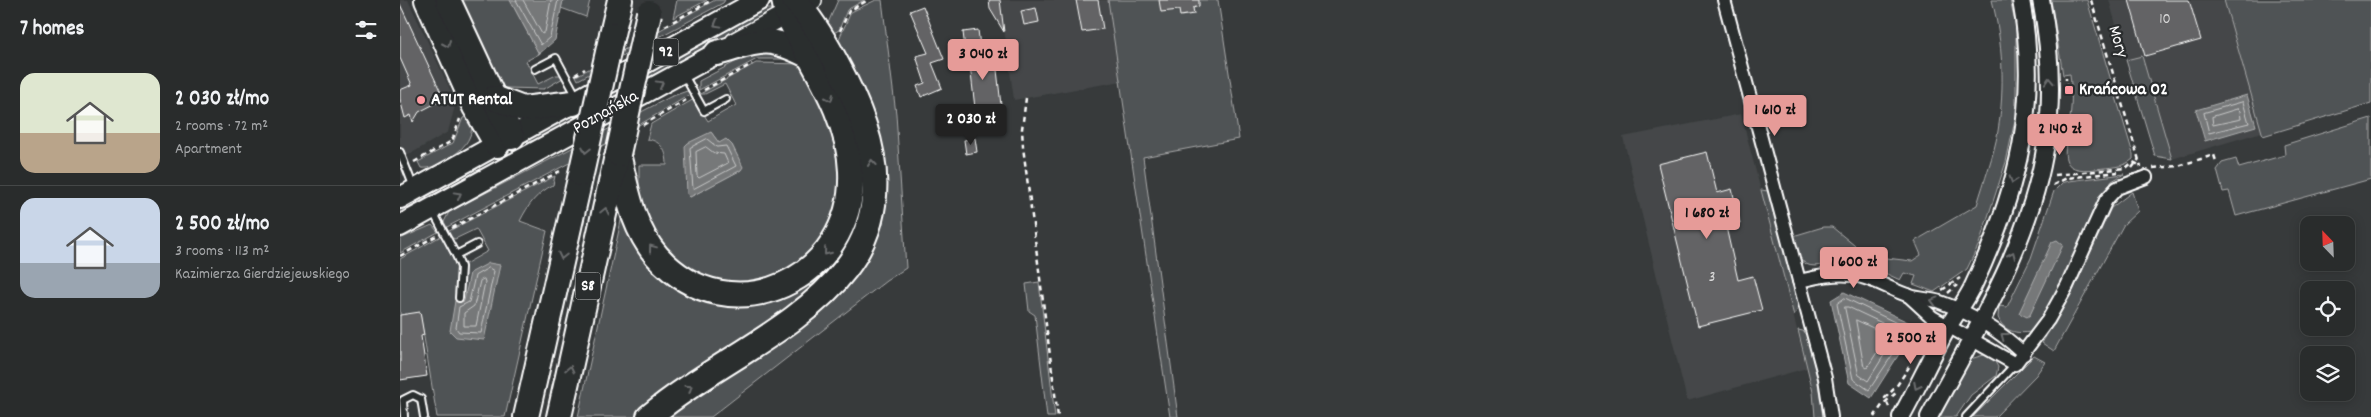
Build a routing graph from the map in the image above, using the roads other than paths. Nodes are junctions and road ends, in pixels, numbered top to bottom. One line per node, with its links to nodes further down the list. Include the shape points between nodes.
1 (427, 0): 17 (highway, one-way to 17, via 475,107)
2 (448, 0): 14 (highway)
3 (620, 0): 39 (highway, S8, one-way to 39, bridge)
4 (760, 0): 16 (main road, Poznańska / 92, one-way to 16, via 740,8)
5 (1724, 0): 27 (street)
6 (2021, 0): 30 (street, one-way to 30, via 2027,33 2029,80 2024,136 2000,223 1974,284)
7 (2041, 0): 31 (street, one-way to 7, via 2026,222 2046,143 2050,93)
8 (796, 4): 10 (main road, Poznańska); 11 (highway); 41 (highway, one-way to 8, via 825,294 854,259 865,235 872,211 874,179 868,138 850,92 814,24)
9 (651, 7): 19 (highway, S8, bridge)
10 (717, 53): 11 (highway, via 772,40); 13 (main road, Poznańska / 92)
11 (807, 55): 19 (highway, one-way to 19, via 844,131 851,188 845,220 834,243 817,264 796,279 764,292 739,294 714,292 687,281 671,270 646,240 632,210)
12 (535, 69): 16 (lane, via 556,58)
13 (682, 72): 15 (lane, via 704,111); 20 (main road, Poznańska / 92, one-way to 13)
14 (494, 98): 16 (highway, via 523,109); 17 (highway)
15 (726, 99)
16 (576, 101): 17 (main road, Poznańska / 92)
17 (505, 141): 20 (main road); 22 (main road, Poznańska / 92)
18 (400, 152): 22 (lane)
19 (618, 154): 40 (highway, S8, one-way to 19)
20 (516, 163): 23 (main road, Poznańska / 92, one-way to 20)
21 (2146, 178): 34 (street, via 2117,188 2106,200 2067,286)
22 (408, 194)
23 (432, 209): 24 (main road, Poznańska / 92); 26 (lane)
24 (400, 226)
25 (477, 244): 26 (lane)
26 (456, 255): 29 (lane, via 461,267)
27 (1799, 281): 28 (street, via 1853,274); 42 (street)
28 (1908, 295): 30 (street, one-way to 28); 32 (street, via 1920,308)
29 (459, 298)
30 (1958, 311): 31 (street); 32 (street)
31 (1980, 322): 33 (street); 34 (street, one-way to 31, via 2007,338)
32 (1948, 327): 33 (street); 36 (street, one-way to 36)
33 (1971, 340): 35 (street); 43 (street)
34 (2024, 354): 35 (street)
35 (2015, 364): 44 (lane)
36 (1894, 414)
37 (404, 417): 38 (lane, via 403,400 413,395 421,399)
38 (424, 417)
39 (526, 417)
40 (559, 417)
41 (649, 417)
42 (1832, 417)
43 (1929, 417)
44 (1966, 417)

